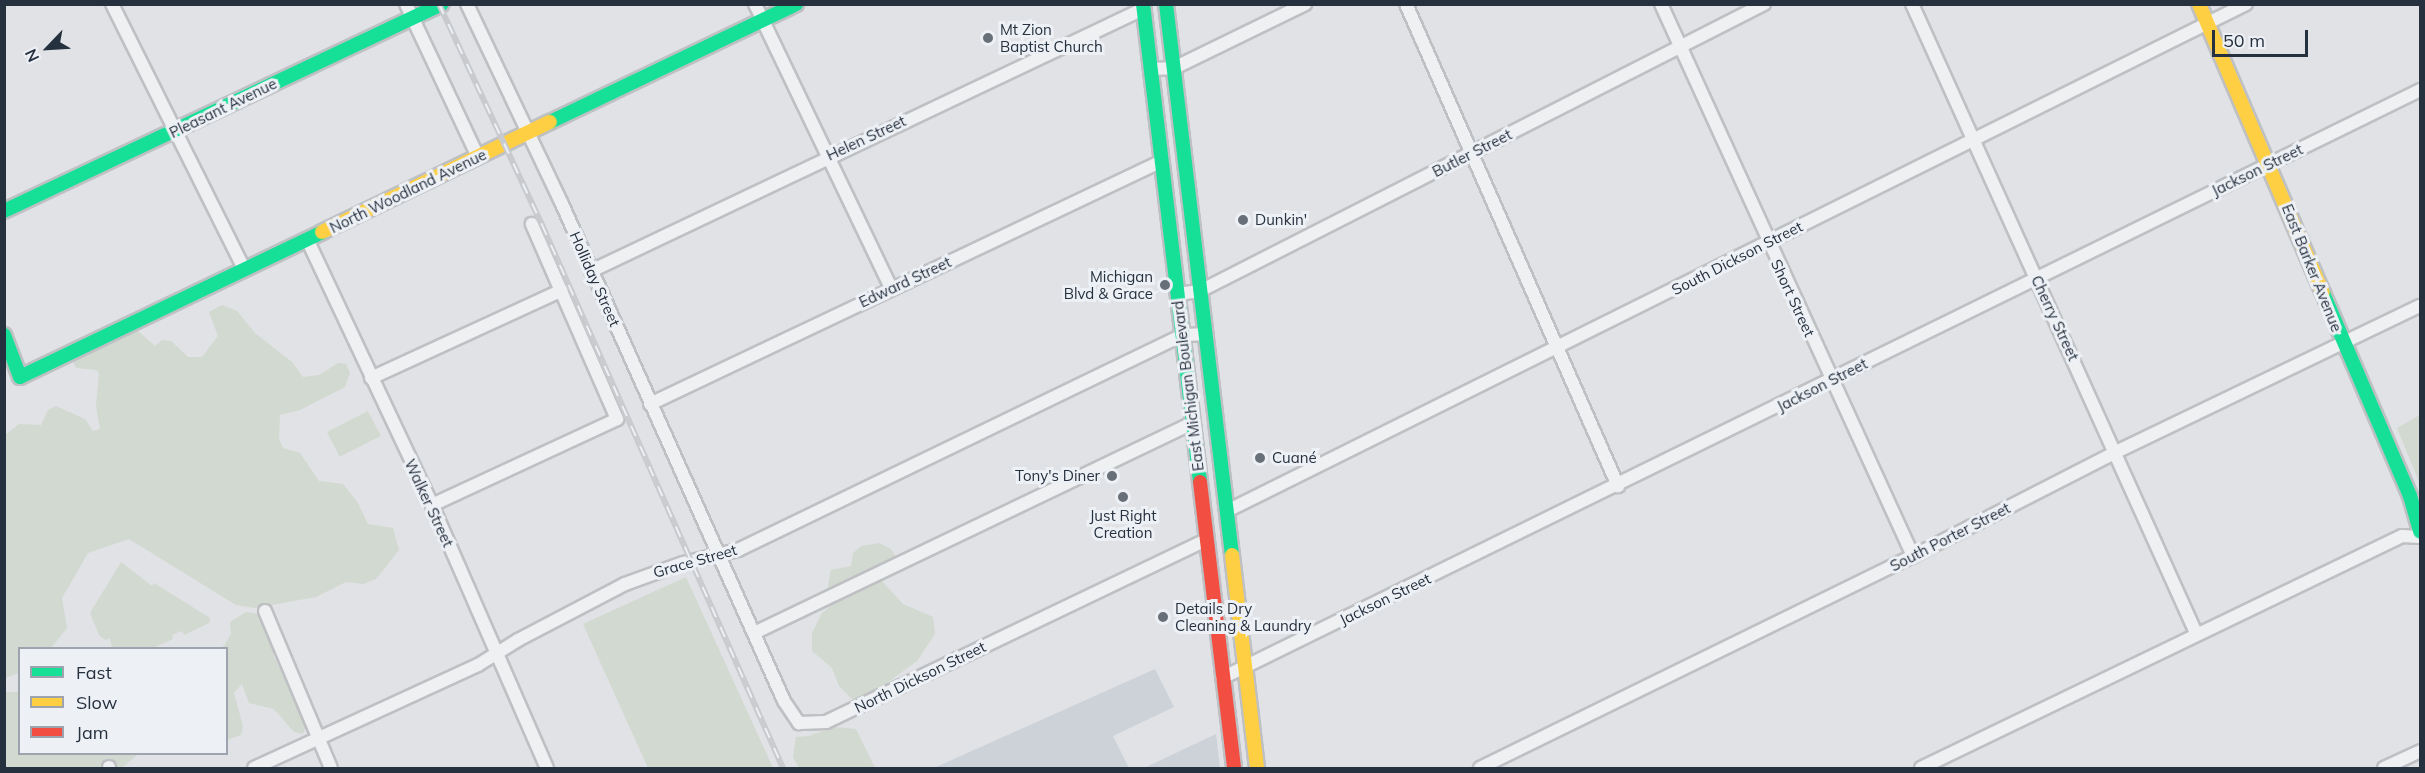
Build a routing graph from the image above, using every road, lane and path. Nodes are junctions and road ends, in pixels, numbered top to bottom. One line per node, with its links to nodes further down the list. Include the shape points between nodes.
1 (112, 4): 23 (street)
2 (406, 4): 16 (street)
3 (442, 4): 16 (street, Pleasant Avenue)
4 (467, 4): 24 (street, Holliday Street)
5 (755, 4): 17 (street)
6 (796, 4): 17 (street, North Woodland Avenue)
7 (1166, 4): 20 (street, East Michigan Boulevard)
8 (1305, 4): 20 (street)
9 (1406, 4): 26 (street)
10 (1661, 4): 19 (street, Short Street)
11 (1764, 4): 19 (street, Butler Street)
12 (1912, 4): 25 (street, Cherry Street)
13 (2199, 4): 18 (street, East Barker Avenue)
14 (2246, 4): 18 (street, South Dickson Street)
15 (1143, 7): 21 (street, East Michigan Boulevard); 27 (street, Helen Street)
16 (412, 18): 23 (street, Pleasant Avenue); 28 (street)
17 (763, 20): 24 (street, North Woodland Avenue); 27 (street)
18 (2207, 24): 25 (street, South Dickson Street); 30 (street, East Barker Avenue)
19 (1681, 49): 26 (street, Butler Street); 34 (street, Short Street)
20 (1174, 68): 21 (street); 40 (street, East Michigan Boulevard)
21 (1150, 69): 29 (street, East Michigan Boulevard)
22 (2421, 90): 30 (street, Jackson Street)
23 (175, 131): 31 (street, Pleasant Avenue); 35 (street)
24 (528, 133): 28 (street, North Woodland Avenue); 36 (street, Holliday Street)
25 (1973, 140): 34 (street, South Dickson Street); 37 (street, Cherry Street)
26 (1471, 153): 40 (street, Butler Street); 47 (street)
27 (828, 156): 36 (street, Helen Street); 38 (street)
28 (478, 157): 33 (street, North Woodland Avenue)
29 (1162, 161): 38 (street, Edward Street); 41 (street, East Michigan Boulevard)
30 (2270, 164): 37 (street, Jackson Street); 46 (street, East Barker Avenue)
31 (4, 211)
32 (532, 224): 39 (street)
33 (307, 239): 35 (street, North Woodland Avenue); 48 (street, Walker Street)
34 (1767, 243): 47 (street, South Dickson Street); 49 (street, Short Street)
35 (244, 269): 44 (street, North Woodland Avenue, via 20,377)
36 (591, 271): 50 (street, Holliday Street)
37 (2036, 276): 49 (street, Jackson Street); 52 (street, Cherry Street)
38 (891, 288): 50 (street, Edward Street)
39 (561, 290): 48 (street); 54 (street, via 617,419)
40 (1200, 291): 41 (street, Butler Street); 43 (street, East Michigan Boulevard)
41 (1178, 294): 45 (street, East Michigan Boulevard)
42 (2421, 306): 46 (street, South Porter Street)
43 (1205, 334): 45 (street, Grace Street); 55 (street, East Michigan Boulevard)
44 (4, 335)
45 (1182, 335): 51 (street, East Michigan Boulevard); 59 (street, Grace Street, via 749,545)
46 (2342, 342): 52 (street, South Porter Street); 56 (street, East Barker Avenue, via 2410,496)
47 (1558, 348): 53 (street); 55 (street, South Dickson Street)
48 (371, 378): 54 (street, Walker Street)
49 (1831, 380): 53 (street, Jackson Street); 60 (street, Short Street)
50 (650, 404): 59 (street, Holliday Street)
51 (1193, 423): 58 (street, East Michigan Boulevard); 62 (street)
52 (2116, 452): 60 (street, South Porter Street); 63 (street, Cherry Street)
53 (1618, 486): 65 (street, Jackson Street)
54 (432, 506): 64 (street, Walker Street)
55 (1227, 511): 65 (street, East Michigan Boulevard)
56 (2421, 532)
57 (2421, 537): 63 (street, via 2403,536)
58 (1206, 540): 62 (street, North Dickson Street, via 825,722 811,725 799,723 791,714); 66 (street, East Michigan Boulevard)
59 (719, 555): 62 (street, North Dickson Street); 64 (street, Grace Street, via 625,584)
60 (1913, 556): 75 (street, South Porter Street)
61 (265, 611): 67 (street)
62 (754, 633)
63 (2196, 633): 69 (street)
64 (497, 654): 67 (street, Grace Street); 72 (street, Walker Street)
65 (1245, 667): 66 (street, Jackson Street); 74 (street, East Michigan Boulevard)
66 (1222, 678): 73 (street, East Michigan Boulevard)
67 (318, 739): 70 (street, Grace Street); 71 (street)
68 (2421, 751): 77 (street)
69 (1935, 765): 76 (street)
70 (254, 768)
71 (331, 768)
72 (547, 768)
73 (1234, 768)
74 (1257, 768)
75 (1480, 768)
76 (1921, 768)
77 (2384, 768)

